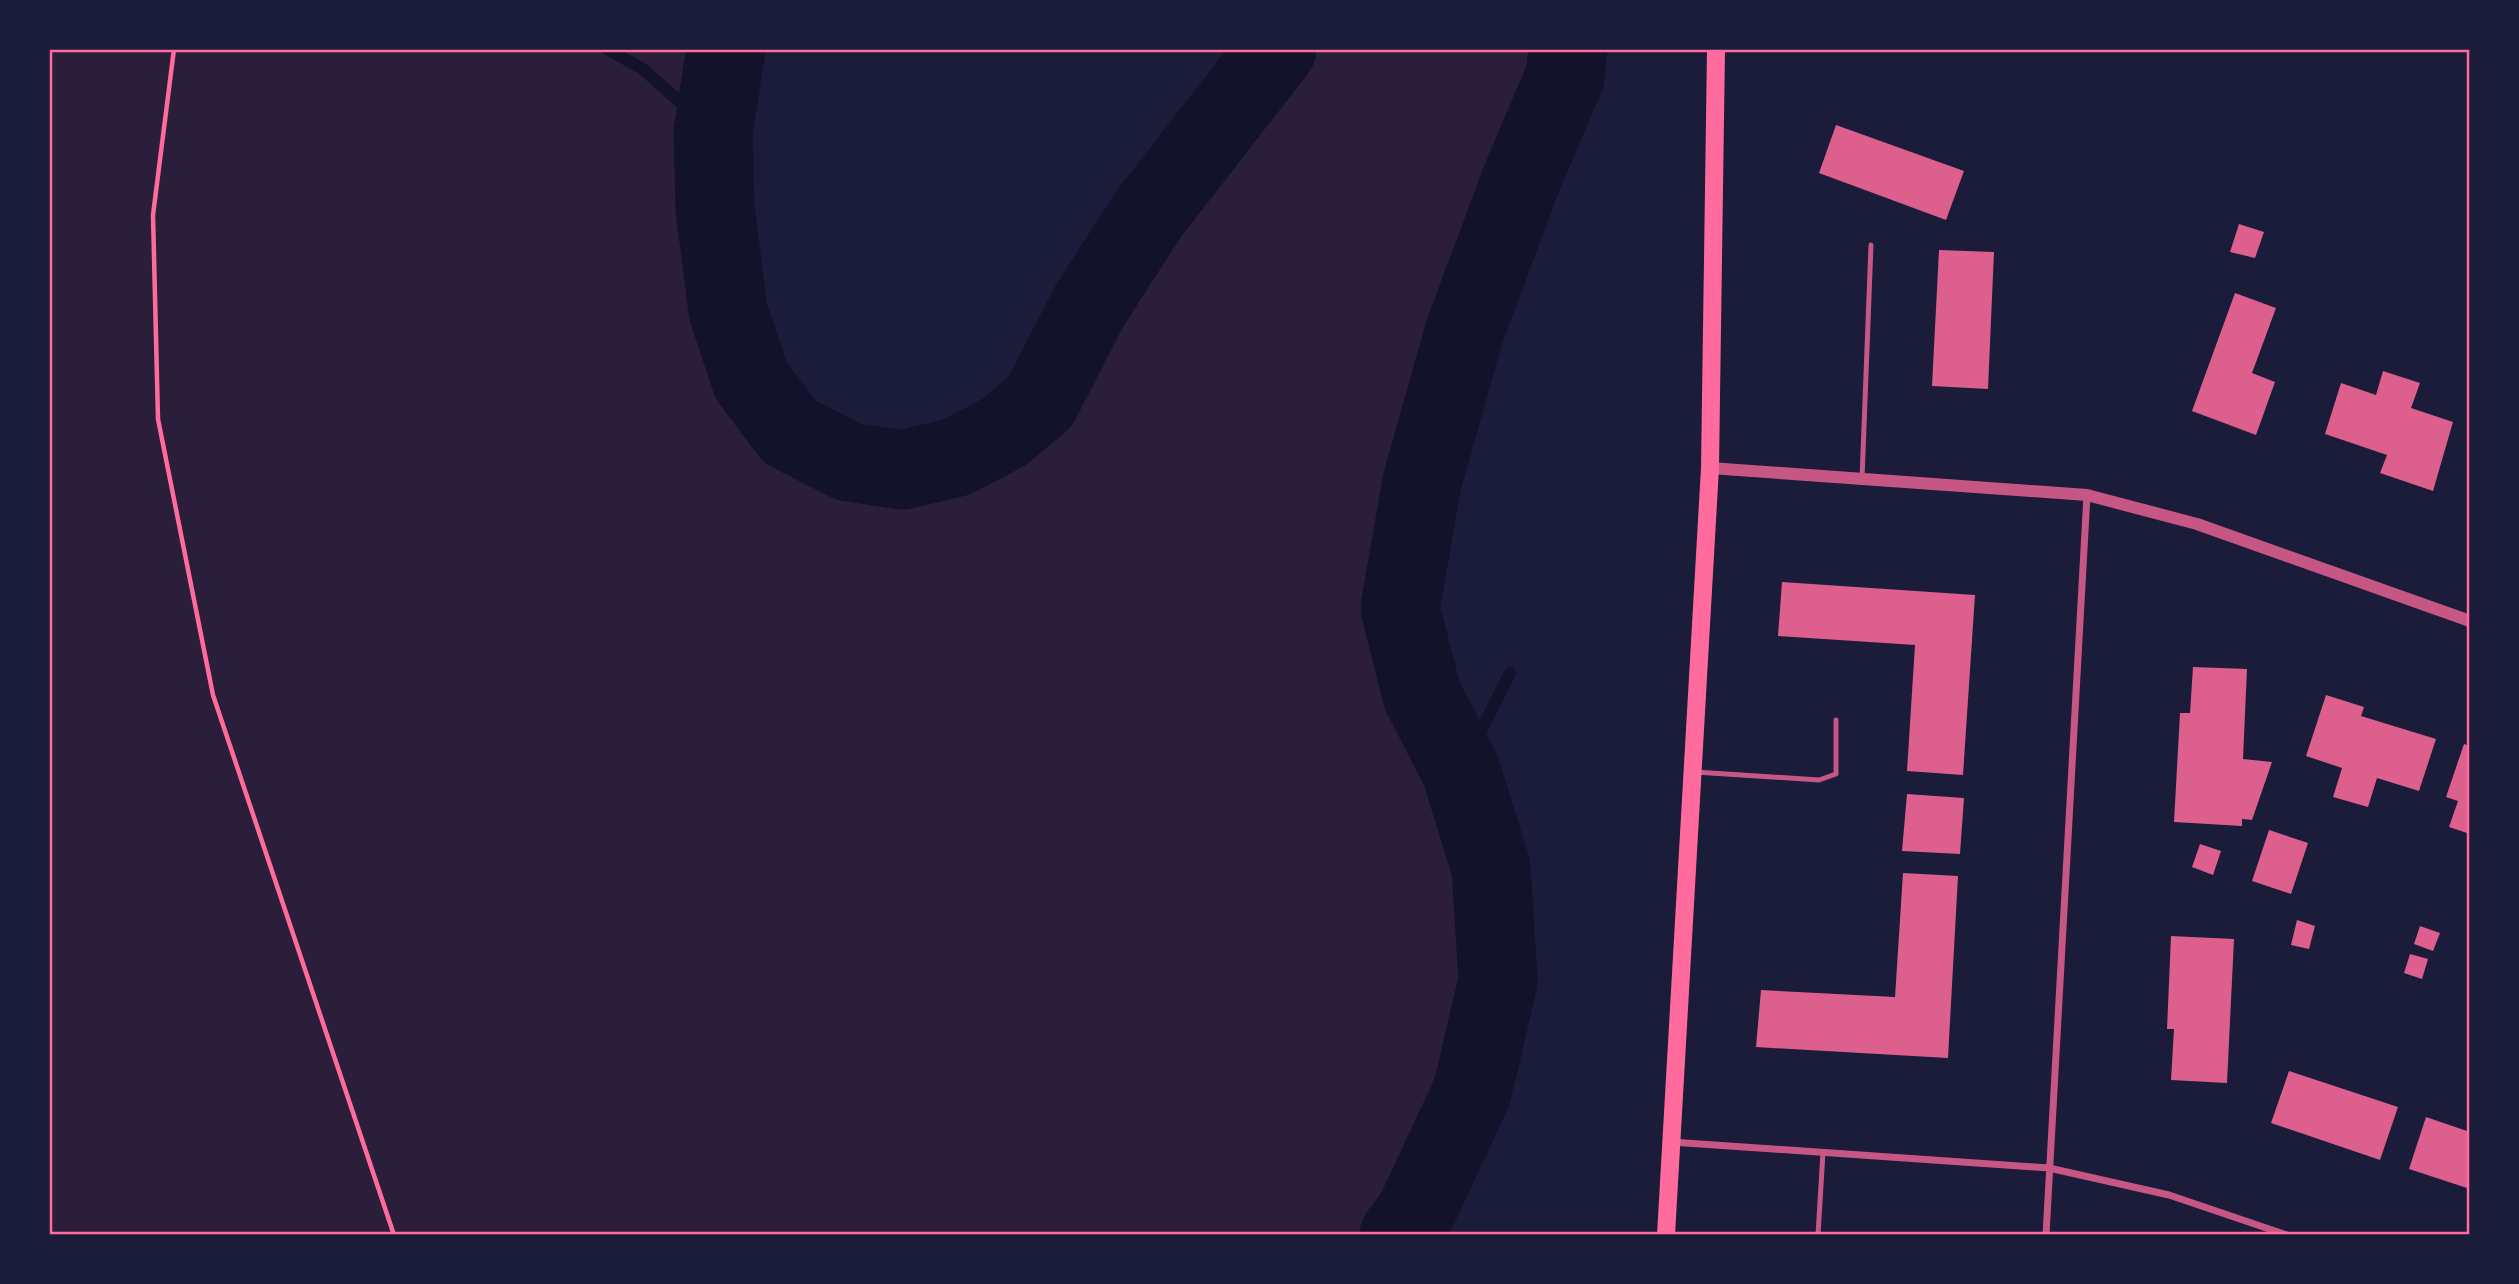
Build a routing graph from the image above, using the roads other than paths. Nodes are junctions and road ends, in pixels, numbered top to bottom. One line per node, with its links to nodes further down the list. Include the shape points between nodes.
1 (1716, 49): 3 (main road)
2 (1871, 245): 4 (lane)
3 (1710, 468): 4 (street); 8 (main road)
4 (1862, 479): 5 (street)
5 (2087, 495): 6 (street, via 2196,524); 11 (street)
6 (2470, 621)
7 (1836, 720): 8 (lane, via 1836,774 1819,780)
8 (1692, 772): 9 (main road)
9 (1671, 1142): 10 (street); 12 (main road)
10 (1823, 1152): 11 (street); 13 (lane)
11 (2049, 1168): 14 (street); 15 (street, via 2169,1195)
12 (1666, 1235)
13 (1818, 1235)
14 (2046, 1235)
15 (2287, 1235)

